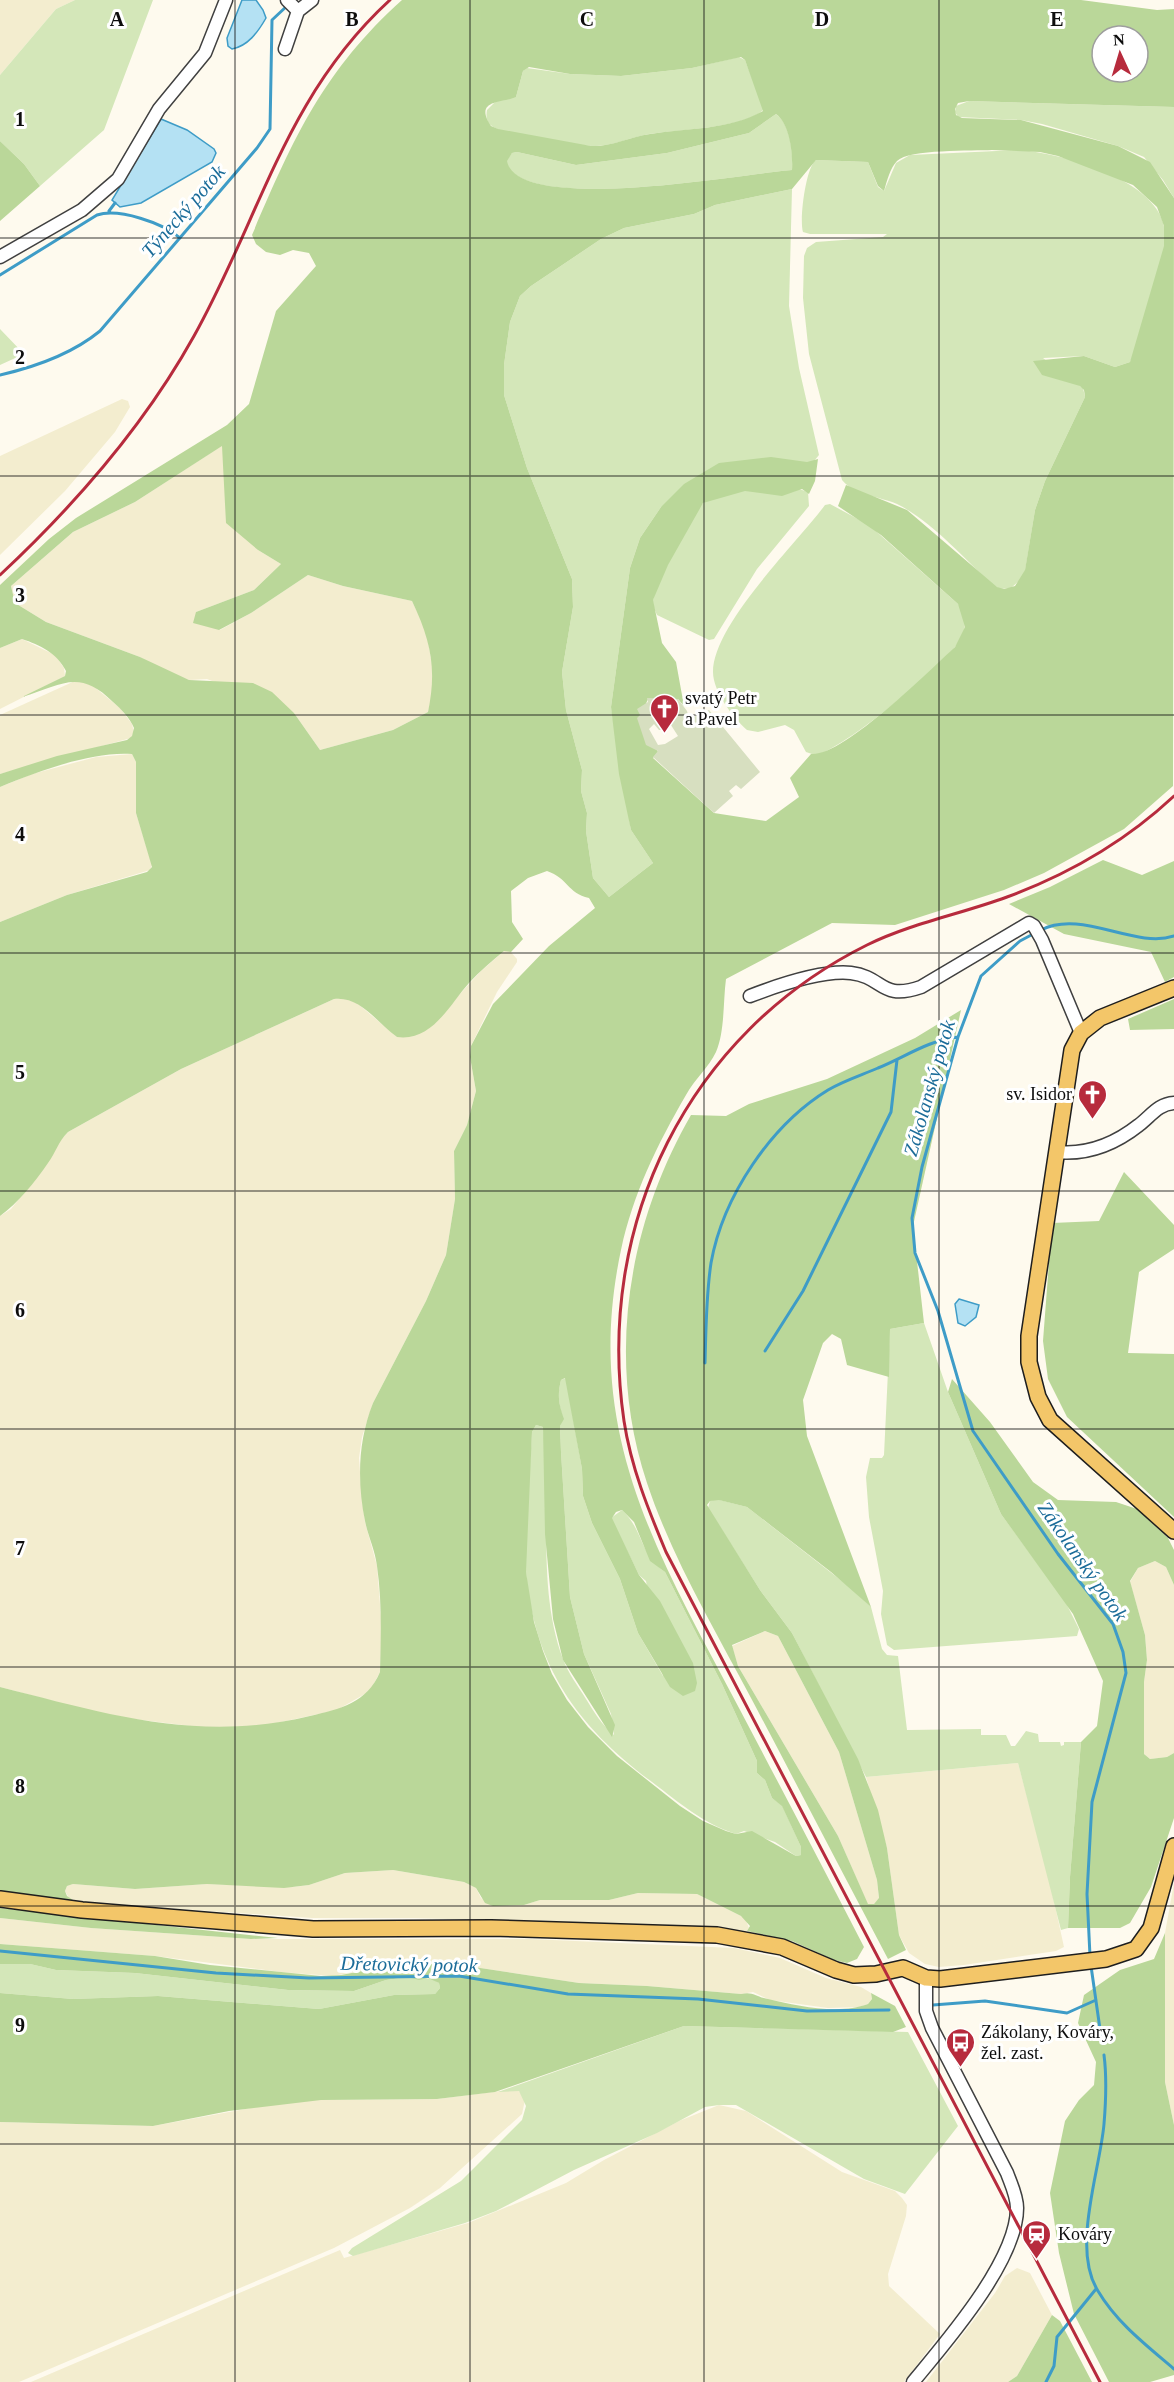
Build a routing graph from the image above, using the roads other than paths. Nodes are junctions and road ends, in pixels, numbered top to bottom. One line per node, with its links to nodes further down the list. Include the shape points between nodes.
1 (226, 0): 5 (street, via 205,53 159,109 118,179 82,210)
2 (312, 0): 3 (street)
3 (293, 5): 4 (street)
4 (285, 49)
5 (0, 257)
6 (1174, 988): 8 (main road, via 1100,1018)
7 (750, 996): 8 (street, via 785,982 845,973 857,974 893,992 904,992 921,987 1029,923 1042,940)
8 (1081, 1033): 10 (main road, via 1069,1063)
9 (1174, 1103): 10 (street, via 1162,1106 1128,1133 1096,1149 1077,1154)
10 (1057, 1152): 11 (main road, via 1029,1336 1034,1384 1045,1412 1058,1429)
11 (1174, 1531)
12 (1174, 1846): 14 (main road, via 1151,1928 1136,1949 1102,1959)
13 (0, 1899): 14 (main road, via 313,1929 491,1928 717,1935 782,1947 854,1975 903,1968)
14 (926, 1978): 15 (street, via 926,2011 932,2028 1007,2173 1017,2209 1011,2235 991,2277)
15 (913, 2382)

